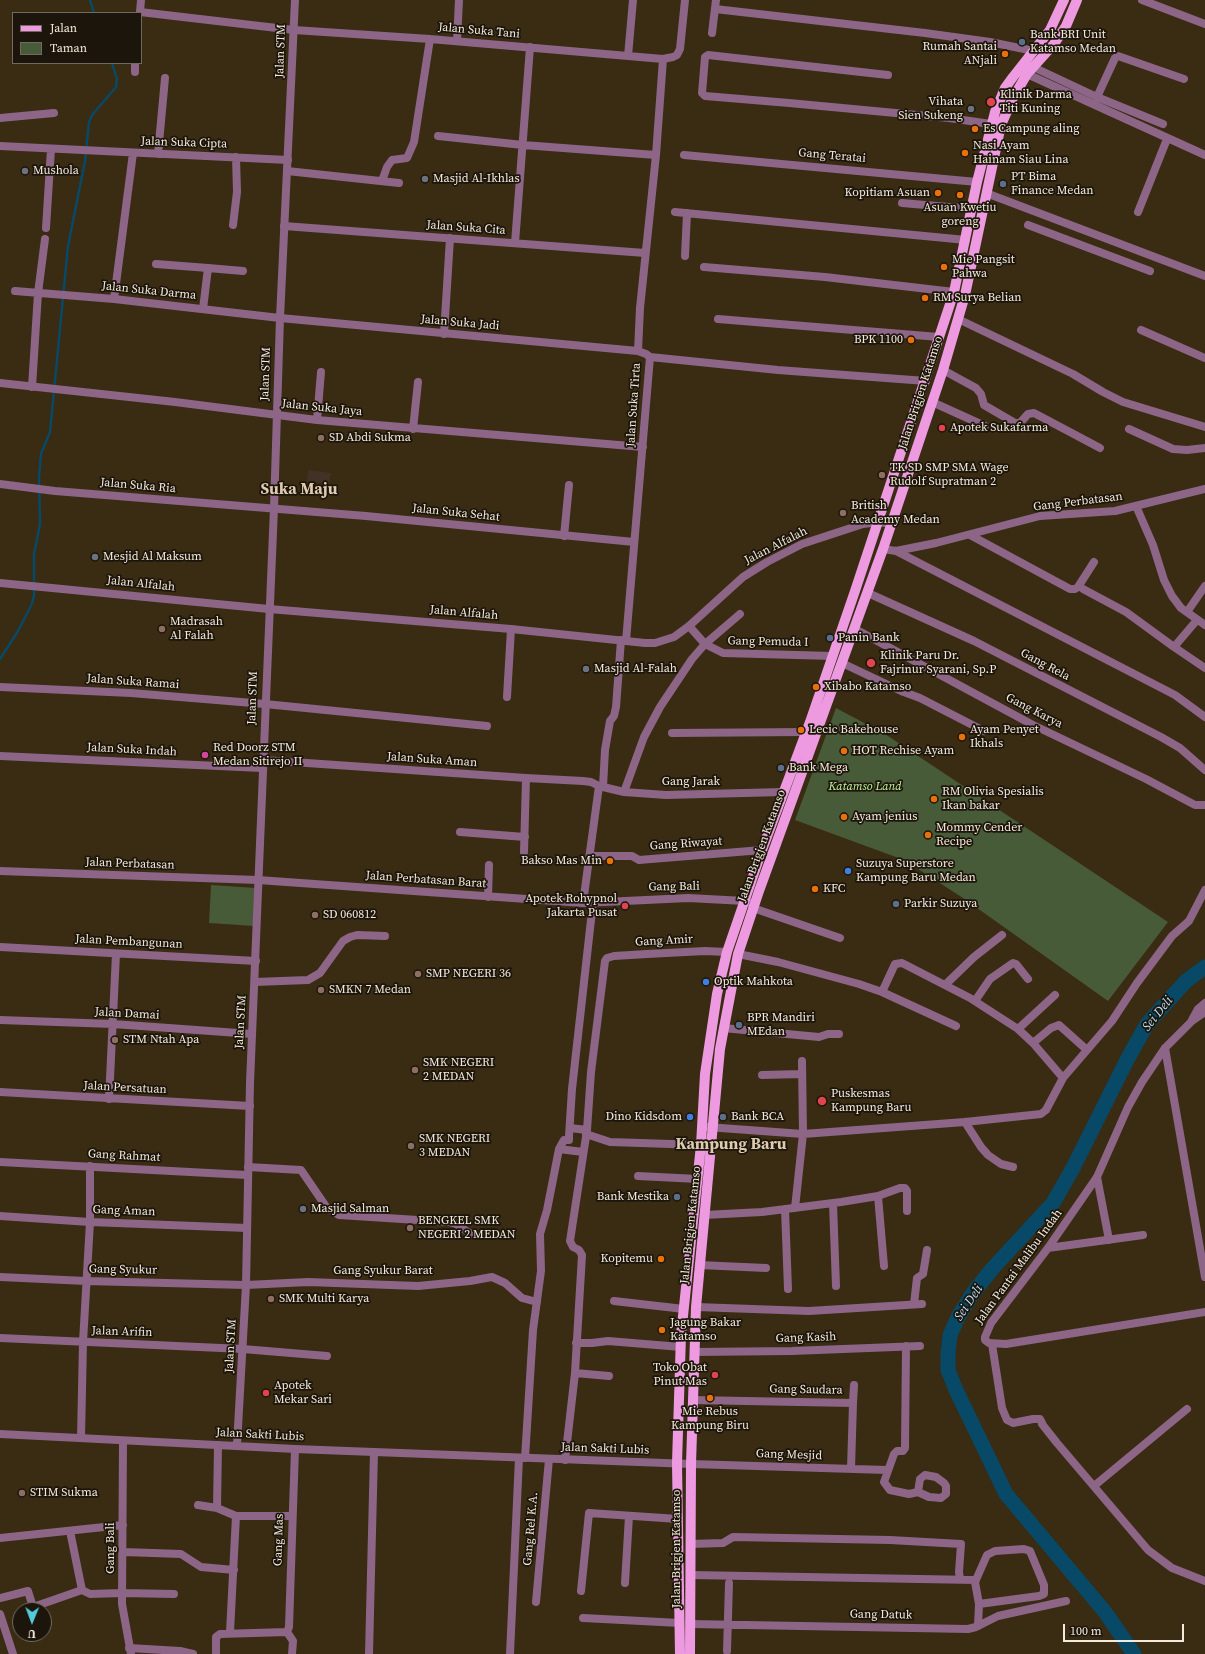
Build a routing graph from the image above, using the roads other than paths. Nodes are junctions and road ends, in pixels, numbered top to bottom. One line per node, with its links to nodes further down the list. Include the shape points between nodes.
1 (140, 0): 10 (street)
2 (295, 0): 13 (street, Jalan STM)
3 (459, 0): 16 (street)
4 (633, 0): 19 (street)
5 (685, 0): 20 (street, via 680,49 677,55)
6 (1064, 0): 18 (main road, Jalan Brigjen Katamso, via 1050,30)
7 (1076, 0): 22 (main road, Jalan Brigjen Katamso, via 1066,26)
8 (1142, 0): 12 (street)
9 (715, 4): 14 (street); 18 (street, via 990,42)
10 (139, 12)
11 (142, 12): 13 (street, Jalan Suka Tani)
12 (1205, 24)
13 (294, 30): 15 (street, Jalan Suka Tani); 43 (street, Jalan STM)
14 (712, 33)
15 (430, 39): 16 (street, Jalan Suka Tani); 45 (street, via 414,142 407,158 392,160)
16 (457, 41): 17 (street, Jalan Suka Tani)
17 (530, 47): 19 (street, Jalan Suka Tani); 34 (street)
18 (1034, 51): 30 (main road, Jalan Brigjen Katamso, via 1005,88)
19 (628, 56): 20 (street, Jalan Suka Tani)
20 (663, 59): 39 (street, Jalan Suka Tirta)
21 (135, 64): 23 (street)
22 (1030, 71): 27 (street); 33 (street); 48 (main road, Jalan Brigjen Katamso, via 1013,98 1001,125)
23 (135, 72)
24 (888, 75): 30 (street, via 708,55 705,57 702,93 705,96 941,117)
25 (165, 78): 38 (street)
26 (1184, 79): 27 (street, via 1118,56)
27 (1097, 97): 31 (street)
28 (54, 113): 29 (street)
29 (0, 118)
30 (991, 124): 46 (main road, Jalan Brigjen Katamso)
31 (1163, 124)
32 (438, 136): 34 (street)
33 (1167, 139): 40 (street); 52 (street)
34 (523, 145): 39 (street); 63 (street)
35 (0, 146): 36 (street, Jalan Suka Cipta)
36 (51, 149): 37 (street, Jalan Suka Cipta); 57 (street)
37 (133, 153): 38 (street, Jalan Suka Cipta); 76 (street)
38 (158, 154): 42 (street, Jalan Suka Cipta)
39 (656, 155): 64 (street, Jalan Suka Tirta)
40 (1205, 155)
41 (684, 156): 46 (street, Gang Teratai)
42 (236, 157): 43 (street, Jalan Suka Cipta); 54 (street, via 237,192)
43 (288, 160): 44 (street, Jalan STM)
44 (287, 171): 45 (street); 56 (street, Jalan STM)
45 (382, 181): 47 (street)
46 (977, 182): 50 (main road, Jalan Brigjen Katamso)
47 (399, 183)
48 (986, 193): 58 (street); 66 (main road, Jalan Brigjen Katamso)
49 (902, 203): 50 (street)
50 (972, 209): 61 (main road, Jalan Brigjen Katamso)
51 (675, 212): 53 (street)
52 (1138, 212)
53 (687, 214): 61 (street); 65 (street)
54 (233, 225)
55 (1028, 225): 62 (street)
56 (284, 226): 59 (street, Jalan Suka Cita); 78 (street, Jalan STM)
57 (46, 228)
58 (1082, 230): 62 (street); 72 (street)
59 (450, 238): 63 (street, Jalan Suka Cita); 82 (street)
60 (45, 239): 75 (street)
61 (966, 240): 66 (main road, Jalan Brigjen Katamso)
62 (1078, 242): 71 (street)
63 (515, 243): 64 (street, Jalan Suka Cita)
64 (645, 253): 84 (street, Jalan Suka Tirta)
65 (685, 256)
66 (968, 256): 74 (main road, Jalan Brigjen Katamso); 80 (main road, Jalan Brigjen Katamso)
67 (156, 264): 69 (street)
68 (704, 267): 74 (street, via 825,277)
69 (208, 268): 70 (street); 77 (street)
70 (243, 271)
71 (1150, 271)
72 (1205, 276)
73 (15, 292): 75 (street, Jalan Suka Darma)
74 (954, 292): 83 (main road, Jalan Brigjen Katamso)
75 (38, 293): 76 (street, Jalan Suka Darma); 92 (street)
76 (114, 299): 77 (street, Jalan Suka Darma)
77 (203, 309): 78 (street, Jalan Suka Darma)
78 (280, 318): 82 (street, Jalan Suka Jadi); 94 (street, Jalan STM)
79 (718, 318): 83 (street)
80 (958, 319): 87 (main road, Jalan Brigjen Katamso); 97 (street, via 1073,374 1118,399)
81 (1141, 330): 86 (street)
82 (444, 334): 84 (street, Jalan Suka Jadi)
83 (939, 337): 89 (main road, Jalan Brigjen Katamso)
84 (638, 351): 85 (street, Jalan Suka Tirta)
85 (650, 357): 89 (street); 100 (street, Jalan Suka Tirta)
86 (1205, 358)
87 (943, 370): 93 (main road, Jalan Brigjen Katamso); 101 (street, via 976,388 984,405 1015,423 1020,423 1028,414 1034,413)
88 (321, 372): 95 (street)
89 (926, 381): 108 (main road, Jalan Brigjen Katamso)
90 (418, 382): 98 (street)
91 (0, 384): 92 (street, Jalan Suka Jaya)
92 (32, 387): 94 (street, Jalan Suka Jaya)
93 (932, 402): 96 (street); 109 (main road, Jalan Brigjen Katamso)
94 (276, 415): 95 (street, Jalan Suka Jaya); 107 (street, Jalan STM)
95 (317, 420): 98 (street, Jalan Suka Jaya)
96 (986, 426)
97 (1205, 427)
98 (413, 429): 100 (street, Jalan Suka Jaya)
99 (1129, 429): 102 (street, via 1173,450)
100 (643, 447): 112 (street, Jalan Suka Tirta)
101 (1100, 448)
102 (1205, 448)
103 (0, 484): 107 (street, Jalan Suka Ria, via 56,491)
104 (569, 485): 111 (street)
105 (1205, 489): 106 (street, Gang Perbatasan)
106 (1136, 506): 110 (street, Gang Perbatasan, via 1115,511 1040,516); 121 (street, via 1153,545 1167,588 1176,602)
107 (274, 508): 111 (street, Jalan Suka Sehat); 120 (street, Jalan STM)
108 (878, 522): 109 (street, Jalan Alfalah); 125 (street, Jalan Alfalah, via 834,532 802,544 767,562 744,577); 131 (main road, Jalan Brigjen Katamso)
109 (891, 524): 113 (main road, Jalan Brigjen Katamso)
110 (970, 535): 114 (street, Gang Perbatasan); 115 (street, via 1070,588 1078,587)
111 (564, 536): 112 (street, Jalan Suka Sehat)
112 (634, 542): 128 (street, Jalan Suka Tirta)
113 (883, 549): 114 (street, Gang Perbatasan); 119 (main road, Jalan Brigjen Katamso)
114 (896, 551): 137 (street, via 1175,695)
115 (1094, 562)
116 (0, 583): 120 (street, Jalan Alfalah)
117 (1205, 586): 121 (street)
118 (1083, 589): 130 (street, via 1126,612)
119 (868, 593): 127 (main road, Jalan Brigjen Katamso); 144 (street, Gang Rela, via 974,641 1166,740 1180,748)
120 (269, 609): 126 (street, Jalan Alfalah); 136 (street, Jalan STM)
121 (1187, 612): 123 (street)
122 (740, 614): 129 (street)
123 (1197, 620): 124 (street); 130 (street)
124 (1205, 625)
125 (689, 626): 128 (street, Jalan Alfalah, via 674,637 663,641); 129 (street, Gang Pemuda I)
126 (511, 629): 128 (street, Jalan Alfalah); 135 (street)
127 (855, 629): 132 (main road, Jalan Brigjen Katamso); 149 (street, Gang Karya, via 1033,725 1195,805)
128 (623, 641): 146 (street, Jalan Suka Tirta, via 616,707 610,721)
129 (705, 644): 131 (street, Gang Pemuda I, via 724,653); 147 (street, via 660,707 644,736)
130 (1174, 647): 133 (street)
131 (832, 656): 140 (main road, Jalan Brigjen Katamso)
132 (842, 663): 139 (street, via 920,698); 159 (main road, Jalan Brigjen Katamso)
133 (1205, 668)
134 (0, 686): 136 (street, Jalan Suka Ramai)
135 (507, 697)
136 (265, 704): 138 (street, Jalan Suka Ramai); 143 (street, Jalan STM)
137 (1205, 717)
138 (487, 726)
139 (984, 731)
140 (806, 732): 141 (street); 148 (main road, Jalan Brigjen Katamso)
141 (672, 733)
142 (0, 756): 143 (street, Jalan Suka Indah)
143 (263, 764): 145 (street, Jalan Suka Aman); 158 (street, Jalan STM)
144 (1205, 770)
145 (526, 778): 146 (street, Jalan Suka Aman, via 583,781); 151 (street)
146 (601, 786): 147 (street, Gang Jarak); 154 (street, Jalan Suka Tirta)
147 (624, 792): 148 (street, Gang Jarak, via 666,795)
148 (783, 792): 152 (main road, Jalan Brigjen Katamso)
149 (1205, 805)
150 (460, 832): 151 (street)
151 (525, 837): 153 (street)
152 (762, 850): 154 (street, Gang Riwayat, via 639,860 632,856); 157 (main road, Jalan Brigjen Katamso)
153 (524, 852)
154 (590, 856): 163 (street, Jalan Suka Tirta)
155 (489, 865): 161 (street)
156 (0, 871): 158 (street, Jalan Perbatasan)
157 (753, 877): 159 (main road); 164 (main road, Jalan Brigjen Katamso)
158 (258, 880): 161 (street, Jalan Perbatasan Barat); 172 (street, Jalan STM)
159 (763, 882): 164 (main road, Jalan Brigjen Katamso)
160 (1205, 890): 191 (street, via 1188,921 1168,942 1112,1021)
161 (488, 897): 163 (street, Jalan Perbatasan Barat)
162 (593, 902): 163 (street, Jalan Perbatasan Barat); 164 (street, Gang Bali, via 688,898); 202 (street)
163 (583, 903)
164 (751, 904): 167 (street, Gang Bali); 169 (main road, Jalan Brigjen Katamso); 171 (main road, Jalan Brigjen Katamso)
165 (1002, 935): 175 (street)
166 (385, 936): 174 (street, via 350,937 343,941 320,973 308,980)
167 (840, 938)
168 (0, 947): 170 (street, Jalan Pembangunan)
169 (728, 952): 200 (main road, Jalan Brigjen Katamso, via 717,994 708,1052); 203 (street, Gang Amir, via 614,956 604,961)
170 (116, 954): 172 (street, Jalan Pembangunan); 183 (street)
171 (738, 954): 176 (street, via 822,973); 185 (main road, Jalan Brigjen Katamso)
172 (256, 961): 174 (street, Jalan STM)
173 (1028, 979): 178 (street, via 1016,964 1013,964 990,979)
174 (255, 982): 187 (street, Jalan STM)
175 (945, 985): 176 (street, via 898,963 895,964); 178 (street)
176 (882, 992): 184 (street)
177 (1055, 995): 186 (street)
178 (975, 1001): 186 (street)
179 (1205, 1003): 182 (street, Jalan Pantai Malibu Indah)
180 (1205, 1012): 182 (street, Jalan Pantai Malibu Indah)
181 (0, 1020): 183 (street, Jalan Damai)
182 (1192, 1020): 190 (street, Jalan Pantai Malibu Indah)
183 (113, 1024): 187 (street, Jalan Damai); 197 (street)
184 (956, 1026)
185 (723, 1028): 188 (street, via 819,1037); 201 (main road, Jalan Brigjen Katamso)
186 (1018, 1029): 189 (street)
187 (252, 1034): 198 (street, Jalan STM)
188 (839, 1034)
189 (1033, 1043): 191 (street, via 1051,1028 1059,1025); 195 (street)
190 (1165, 1048): 213 (street, Jalan Pantai Malibu Indah, via 1128,1107); 233 (street)
191 (1087, 1050): 195 (street)
192 (802, 1060): 193 (street)
193 (802, 1074): 194 (street); 204 (street)
194 (762, 1075)
195 (1063, 1078): 199 (street, via 1046,1110 1041,1114)
196 (0, 1092): 197 (street, Jalan Persatuan)
197 (109, 1099): 198 (street, Jalan Persatuan)
198 (250, 1106): 211 (street, Jalan STM)
199 (964, 1122): 204 (street); 210 (street, via 988,1155)
200 (702, 1126): 201 (street); 205 (main road, Jalan Brigjen Katamso)
201 (713, 1127): 204 (street); 205 (main road, Jalan Brigjen Katamso)
202 (570, 1128): 203 (street); 206 (street, via 569,1140 564,1140)
203 (587, 1132): 205 (street, via 610,1142); 207 (street)
204 (803, 1134): 217 (street)
205 (706, 1146): 214 (main road, Jalan Brigjen Katamso); 220 (main road, Jalan Brigjen Katamso)
206 (559, 1149): 207 (street); 239 (street, via 540,1234 541,1271)
207 (583, 1152): 245 (street, via 570,1241 582,1255)
208 (0, 1162): 209 (street, Gang Rahmat)
209 (90, 1166): 211 (street, Gang Rahmat); 222 (street)
210 (1013, 1168)
211 (248, 1171): 223 (street, Jalan STM); 224 (street, Gang Rahmat, via 301,1170 327,1208 338,1215 449,1222)
212 (638, 1176): 214 (street)
213 (1097, 1177): 226 (street); 227 (street, Jalan Pantai Malibu Indah)
214 (698, 1179): 241 (main road, Jalan Brigjen Katamso)
215 (878, 1196): 216 (street); 219 (street, via 900,1188 906,1189); 230 (street)
216 (833, 1203): 217 (street); 236 (street)
217 (795, 1208): 218 (street)
218 (785, 1209): 220 (street); 237 (street)
219 (908, 1211)
220 (704, 1215): 229 (main road, Jalan Brigjen Katamso)
221 (0, 1216): 222 (street, Gang Aman)
222 (90, 1222): 223 (street, Gang Aman); 234 (street)
223 (247, 1228): 235 (street, Jalan STM)
224 (471, 1234)
225 (1143, 1235): 226 (street)
226 (1109, 1240): 227 (street)
227 (1048, 1248): 246 (street, Jalan Pantai Malibu Indah, via 986,1330 985,1340)
228 (927, 1250): 240 (street, via 923,1274 917,1278 918,1304 808,1311)
229 (699, 1265): 231 (street); 240 (main road, Jalan Brigjen Katamso)
230 (884, 1266)
231 (766, 1268)
232 (0, 1277): 234 (street, Gang Syukur)
233 (1205, 1277)
234 (86, 1281): 235 (street, Gang Syukur); 244 (street)
235 (246, 1285): 239 (street, Gang Syukur Barat, via 308,1282 418,1286 492,1277 522,1298); 250 (street, Jalan STM)
236 (836, 1286)
237 (788, 1289)
238 (614, 1301): 241 (street)
239 (537, 1302): 266 (street)
240 (696, 1306): 251 (main road, Jalan Brigjen Katamso)
241 (684, 1309): 249 (main road, Jalan Brigjen Katamso)
242 (1205, 1312): 246 (street, via 1006,1344)
243 (0, 1338): 244 (street, Jalan Arifin)
244 (82, 1342): 250 (street, Jalan Arifin); 260 (street)
245 (576, 1343): 249 (street, via 615,1341); 253 (street)
246 (992, 1344): 273 (street, via 1002,1408 1007,1420 1013,1423 1040,1419 1042,1425)
247 (906, 1346): 248 (street, Gang Kasih); 251 (street, Gang Kasih); 272 (street, via 905,1448 895,1453)
248 (920, 1346)
249 (681, 1347): 269 (main road, Jalan Brigjen Katamso)
250 (243, 1349): 252 (street, Jalan Arifin); 263 (street, Jalan STM)
251 (694, 1352): 256 (main road, Jalan Brigjen Katamso)
252 (327, 1356)
253 (575, 1373): 254 (street); 268 (street)
254 (609, 1376)
255 (854, 1385): 257 (street)
256 (692, 1400): 257 (street, Gang Saudara); 270 (main road, Jalan Brigjen Katamso)
257 (853, 1403): 271 (street, Gang Saudara)
258 (1187, 1409): 273 (street)
259 (0, 1434): 260 (street, Jalan Sakti Lubis)
260 (81, 1438): 261 (street, Jalan Sakti Lubis)
261 (123, 1441): 262 (street, Jalan Sakti Lubis); 281 (street, Gang Bali)
262 (218, 1445): 263 (street, Jalan Sakti Lubis); 276 (street)
263 (237, 1445): 264 (street, Jalan Sakti Lubis)
264 (295, 1449): 265 (street, Jalan Sakti Lubis); 278 (street, Gang Mas)
265 (374, 1452): 266 (street, Jalan Sakti Lubis); 314 (street)
266 (522, 1458): 267 (street, Jalan Sakti Lubis); 315 (street)
267 (550, 1459): 268 (street, Jalan Sakti Lubis); 299 (street, Gang Rel K.A.)
268 (565, 1460): 269 (street, Jalan Sakti Lubis)
269 (678, 1463): 270 (street, Jalan Sakti Lubis); 280 (main road, Jalan Brigjen Katamso)
270 (690, 1464): 271 (street, Gang Mesjid); 284 (main road, Jalan Brigjen Katamso)
271 (851, 1469): 272 (street, Gang Mesjid)
272 (887, 1470): 274 (street, via 884,1482 890,1490 909,1494)
273 (1094, 1486): 290 (street, via 1133,1534 1159,1560)
274 (918, 1492)
275 (198, 1505): 276 (street)
276 (217, 1508): 277 (street)
277 (236, 1516): 278 (street); 286 (street)
278 (292, 1516): 307 (street, Gang Mas)
279 (629, 1516): 280 (street); 291 (street); 294 (street, via 590,1513 588,1515)
280 (678, 1519): 303 (main road, Jalan Brigjen Katamso)
281 (123, 1526): 282 (street); 285 (street, Gang Bali)
282 (70, 1531): 283 (street); 293 (street)
283 (0, 1538)
284 (690, 1544): 287 (main road, Jalan Brigjen Katamso); 288 (street, via 723,1543 733,1538 890,1540 961,1544)
285 (124, 1552): 286 (street, via 181,1554 201,1567); 295 (street, Gang Bali)
286 (234, 1570): 306 (street)
287 (691, 1575): 288 (street); 303 (main road, Jalan Brigjen Katamso)
288 (960, 1579): 289 (street)
289 (976, 1580): 300 (street); 300 (street, via 987,1555 991,1552 1024,1549 1032,1553 1045,1592 1039,1596)
290 (1205, 1581)
291 (625, 1583)
292 (729, 1583): 304 (street)
293 (82, 1590): 295 (street, via 90,1594); 297 (street, via 36,1606 32,1604 28,1591)
294 (581, 1591)
295 (122, 1593): 296 (street); 308 (street, Gang Bali)
296 (174, 1594)
297 (0, 1598)
298 (1066, 1601): 305 (street, Gang Datuk, via 998,1616)
299 (536, 1602)
300 (979, 1604): 305 (street)
301 (0, 1614): 310 (street)
302 (583, 1618): 303 (street, Gang Datuk)
303 (685, 1623): 304 (street, Gang Datuk); 316 (main road, Jalan Brigjen Katamso); 317 (main road, Jalan Brigjen Katamso)
304 (728, 1625): 305 (street, Gang Datuk, via 968,1629); 309 (street)
305 (978, 1626)
306 (230, 1632): 307 (street); 312 (street, via 217,1636)
307 (287, 1632): 313 (street, via 292,1641)
308 (130, 1651): 311 (street, via 180,1651)
309 (727, 1651)
310 (12, 1654)
311 (194, 1654)
312 (216, 1654)
313 (292, 1654)
314 (369, 1654)
315 (510, 1654)
316 (680, 1654)
317 (690, 1654)

